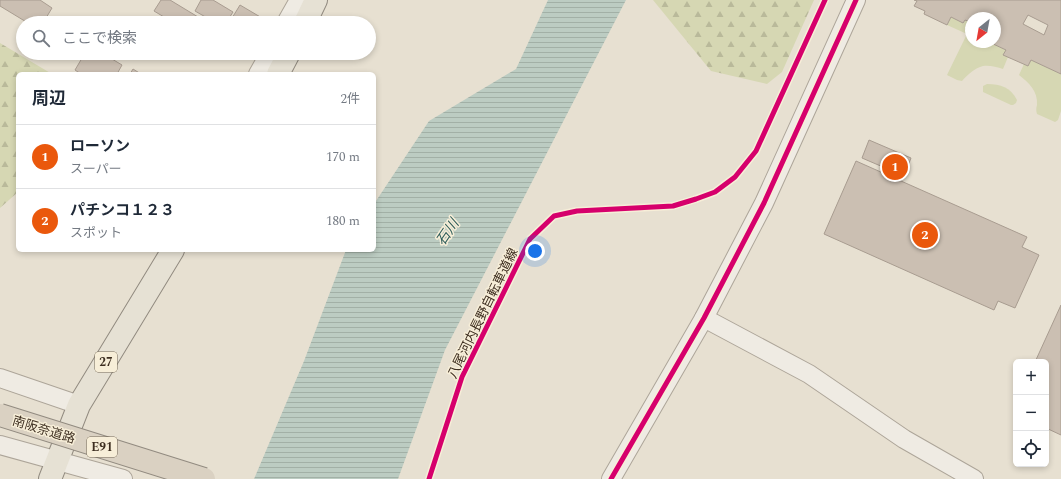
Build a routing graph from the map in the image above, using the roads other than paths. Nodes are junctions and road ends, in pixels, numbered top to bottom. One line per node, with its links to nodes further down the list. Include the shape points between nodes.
1 (298, 0): 4 (street)
2 (316, 0): 5 (main road)
3 (856, 0): 11 (street, via 764,203)
4 (290, 16)
5 (308, 16)
6 (266, 60): 8 (street)
7 (285, 60): 9 (main road)
8 (259, 72)
9 (279, 72)
10 (173, 252): 13 (main road, 27)
11 (704, 318): 21 (street); 22 (street, via 809,374 904,440)
12 (0, 378): 13 (street)
13 (79, 405): 17 (main road, 27)
14 (0, 416): 20 (highway, 南阪奈道路 / E91, bridge)
15 (0, 427): 19 (highway, 南阪奈道路 / E91)
16 (0, 445): 17 (street)
17 (61, 469): 18 (street)
18 (123, 479)
19 (168, 479)
20 (204, 479)
21 (611, 479)
22 (974, 479)

